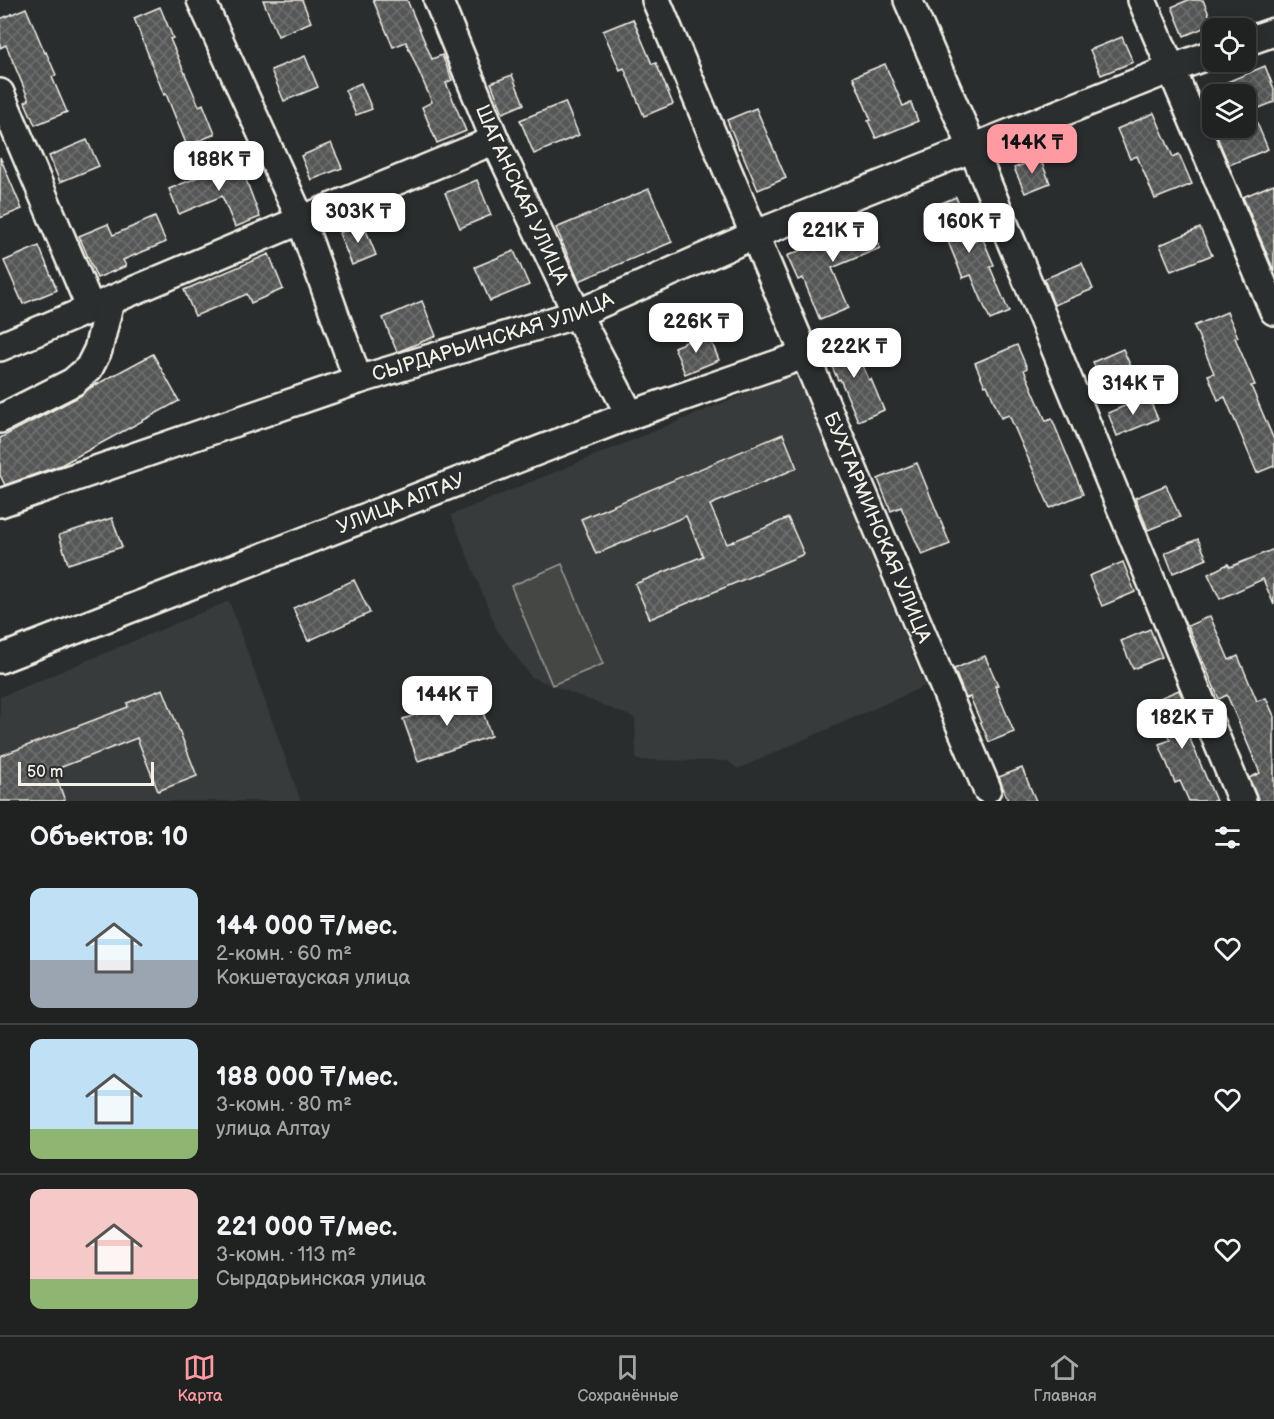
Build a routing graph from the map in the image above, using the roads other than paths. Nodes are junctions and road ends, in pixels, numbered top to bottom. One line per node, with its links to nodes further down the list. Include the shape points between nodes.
1 (201, 0): 13 (street)
2 (438, 0): 11 (street, ШАГАНСКАЯ УЛИЦА)
3 (656, 0): 14 (street, БУХТАРМИНСКАЯ УЛИЦА)
4 (908, 0): 12 (street)
5 (1142, 0): 9 (street)
6 (1274, 32): 7 (street)
7 (1256, 38)
8 (1202, 58): 9 (street, СЫРДАРЬИНСКАЯ УЛИЦА)
9 (1171, 69): 12 (street, СЫРДАРЬИНСКАЯ УЛИЦА); 16 (street)
10 (0, 93): 15 (street)
11 (495, 140): 13 (street); 17 (street, ШАГАНСКАЯ УЛИЦА)
12 (973, 149): 14 (street, СЫРДАРЬИНСКАЯ УЛИЦА); 26 (street)
13 (302, 220): 15 (street); 20 (street)
14 (754, 235): 17 (street, СЫРДАРЬИНСКАЯ УЛИЦА); 19 (street, БУХТАРМИНСКАЯ УЛИЦА)
15 (100, 305): 18 (street); 22 (street, via 98,350 89,368 73,382)
16 (1274, 311)
17 (577, 314): 20 (street, СЫРДАРЬИНСКАЯ УЛИЦА); 21 (street, ШАГАНСКАЯ УЛИЦА)
18 (0, 347)
19 (804, 355): 21 (street, УЛИЦА АЛТАУ); 25 (street, БУХТАРМИНСКАЯ УЛИЦА)
20 (358, 380): 23 (street, СЫРДАРЬИНСКАЯ УЛИЦА)
21 (630, 415): 24 (street, УЛИЦА АЛТАУ)
22 (0, 419)
23 (0, 503)
24 (3, 650)
25 (987, 789)
26 (1242, 801)

